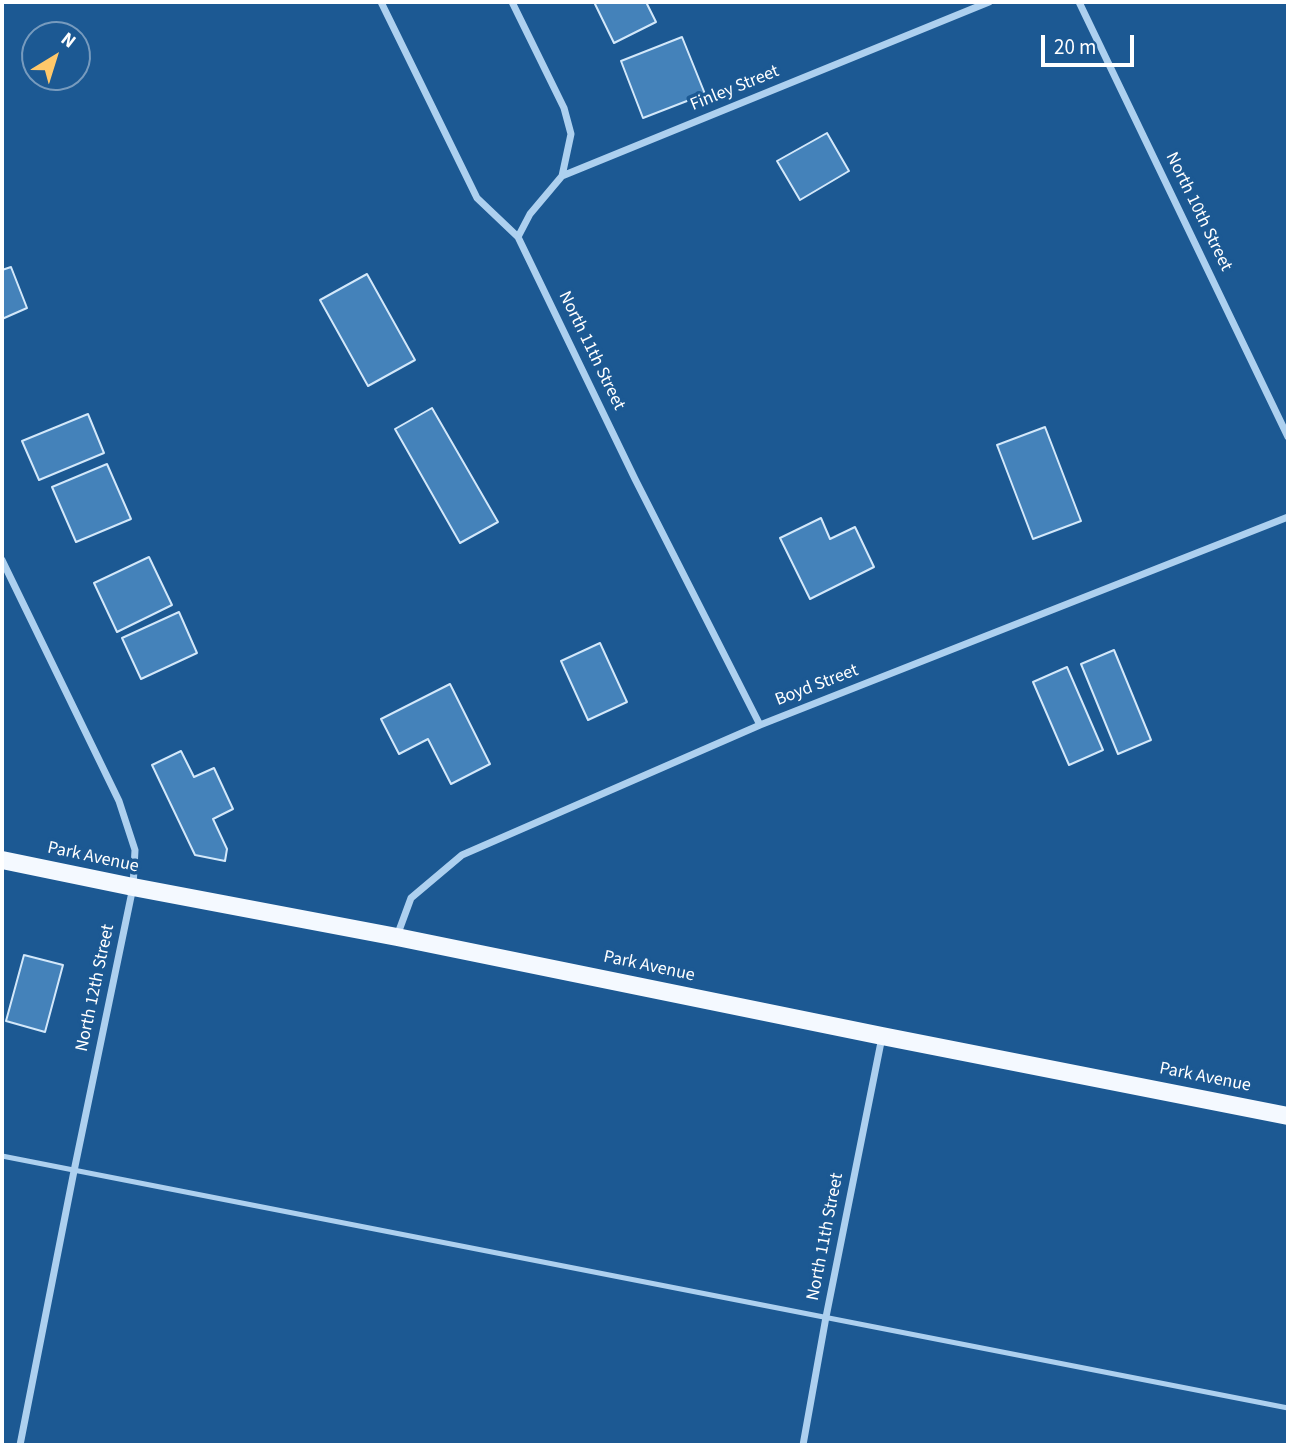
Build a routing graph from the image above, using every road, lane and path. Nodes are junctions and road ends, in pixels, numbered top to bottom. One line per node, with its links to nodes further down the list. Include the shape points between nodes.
1 (381, 2): 6 (street, North 11th Street, via 477,198)
2 (512, 2): 5 (street, via 564,108 571,134)
3 (989, 2): 5 (street, Finley Street)
4 (1079, 2): 7 (street, North 10th Street)
5 (562, 176): 6 (street, Finley Street, via 530,214)
6 (518, 237): 10 (street, North 11th Street)
7 (1288, 437)
8 (1288, 517): 10 (street, Boyd Street)
9 (2, 560): 12 (street, North 12th Street, via 119,801 135,850)
10 (760, 724): 13 (street, Boyd Street, via 462,855 411,898)
11 (2, 860): 12 (main road, Park Avenue)
12 (133, 887): 13 (main road, Park Avenue); 17 (street, North 12th Street)
13 (397, 937): 14 (main road, Park Avenue)
14 (882, 1036): 15 (main road, Park Avenue); 18 (street, North 11th Street)
15 (1288, 1116)
16 (2, 1156): 17 (lane)
17 (74, 1171): 18 (lane); 20 (street, North 12th Street)
18 (826, 1317): 19 (lane); 21 (street, North 11th Street)
19 (1288, 1408)
20 (20, 1445)
21 (803, 1445)

